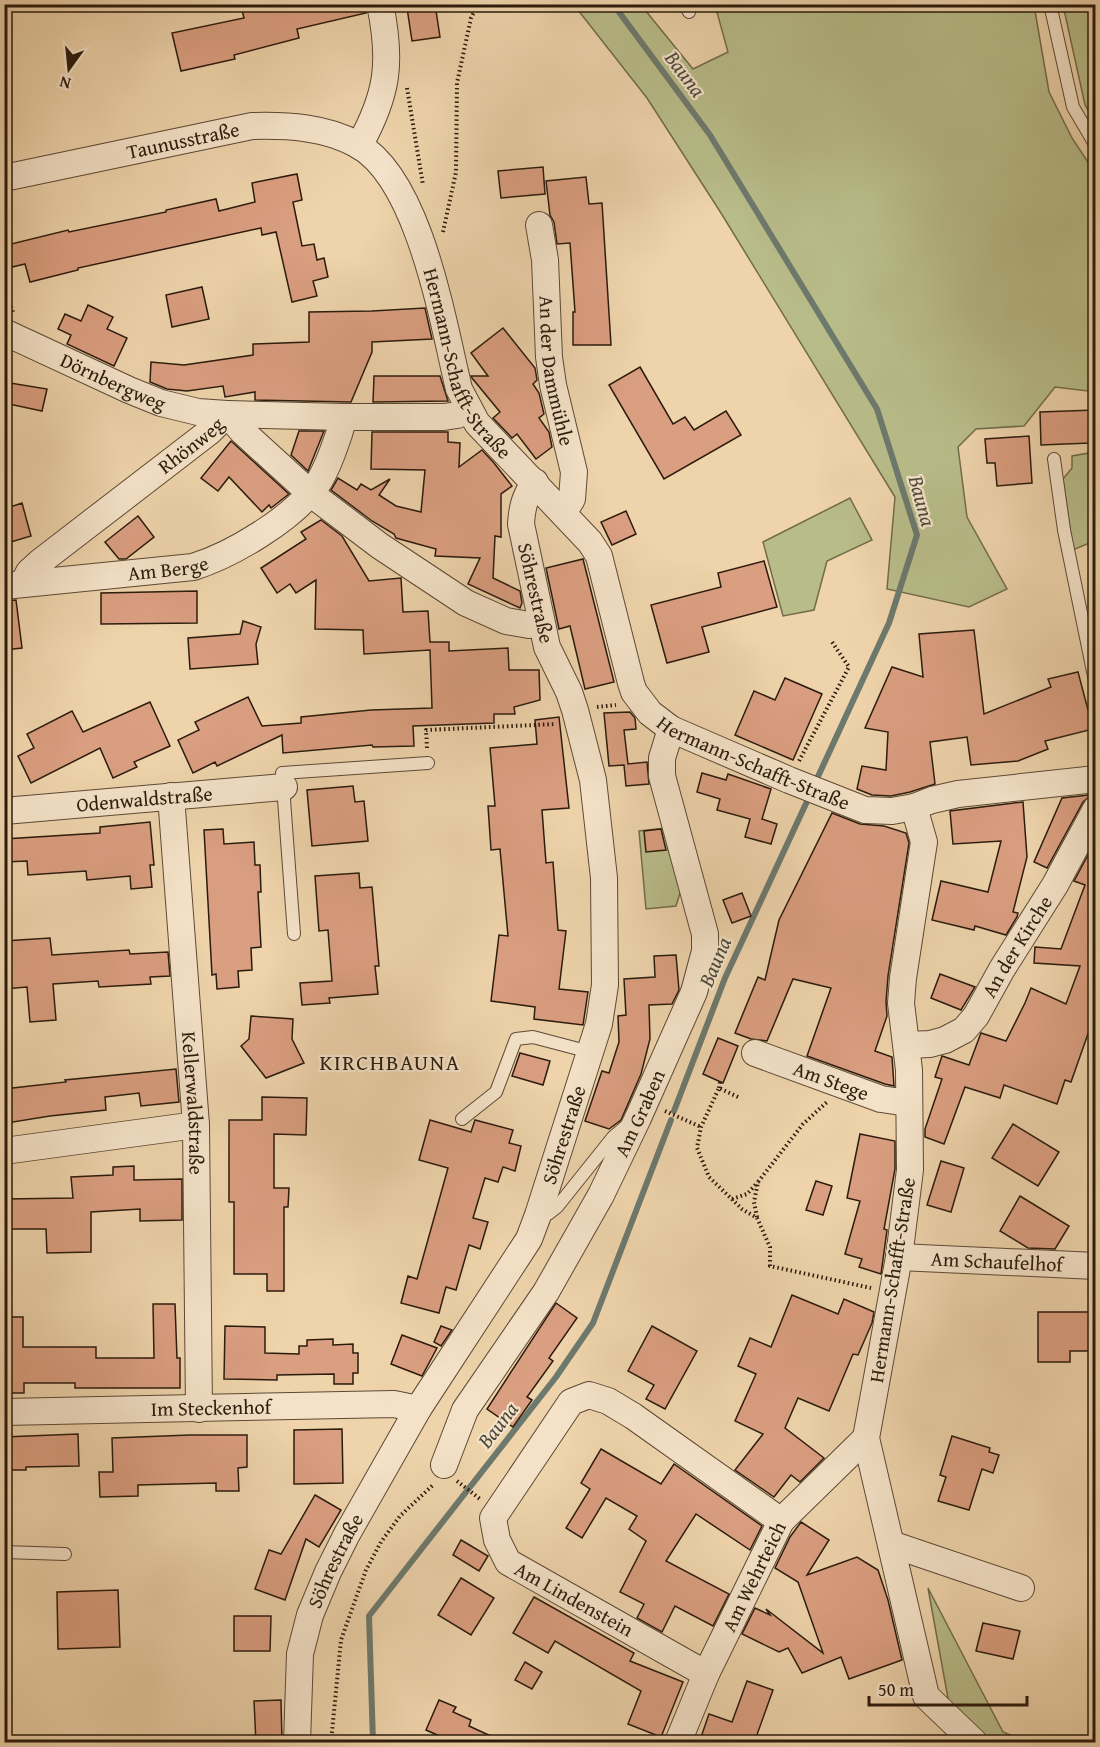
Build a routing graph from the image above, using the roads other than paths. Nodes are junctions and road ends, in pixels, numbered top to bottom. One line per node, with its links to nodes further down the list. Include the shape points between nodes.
1 (380, 4): 3 (street, via 387,48 385,84 373,122)
2 (1050, 4): 4 (lane, via 1073,107)
3 (359, 146): 5 (street, Taunusstraße, via 315,130 284,125 252,126); 8 (street, Hermann-Schafft-Straße, via 378,163 408,206)
4 (1095, 147)
5 (4, 178)
6 (539, 225): 14 (street, An der Dammühle, via 545,260 549,357 574,472 572,499)
7 (9, 322): 9 (street, Dörnbergweg, via 129,390 161,403)
8 (468, 409): 10 (street, Rhönweg, via 444,417); 12 (street, Hermann-Schafft-Straße, via 488,436)
9 (227, 414): 10 (street, Rhönweg); 13 (street); 15 (street, Rhönweg)
10 (344, 417): 13 (street, Am Berge, via 318,484)
11 (1054, 459): 17 (lane)
12 (535, 482): 14 (street, Hermann-Schafft-Straße); 16 (street, Söhrestraße, via 526,496 521,524)
13 (310, 493): 15 (street, Am Berge, via 279,522 211,562); 16 (street, via 466,603 517,624)
14 (563, 513): 18 (street, Hermann-Schafft-Straße, via 599,556 631,683 650,713)
15 (14, 585)
16 (541, 623): 28 (street, Söhrestraße, via 547,647 575,710 593,780 604,878 605,986)
17 (1095, 686)
18 (671, 729): 23 (street, Hermann-Schafft-Straße, via 794,771 839,801 866,810); 31 (street, Am Graben, via 662,758 663,777 705,934 705,951)
19 (428, 763): 21 (lane, via 282,773)
20 (1095, 779): 23 (street, via 958,794)
21 (284, 787): 22 (street, Odenwaldstraße); 26 (lane)
22 (171, 796): 25 (street, Odenwaldstraße); 33 (street, Kellerwaldstraße)
23 (914, 807): 27 (street, Hermann-Schafft-Straße, via 924,842 903,978 901,1004)
24 (1095, 808): 27 (street, An der Kirche, via 1055,885 976,1016 964,1030 945,1040)
25 (4, 811)
26 (294, 934)
27 (907, 1045): 30 (street, Hermann-Schafft-Straße)
28 (590, 1052): 32 (lane, via 533,1037 516,1039 496,1092); 35 (street, Söhrestraße)
29 (755, 1053): 30 (street, Am Stege, via 881,1099)
30 (908, 1102): 36 (street, Hermann-Schafft-Straße, via 910,1170)
31 (650, 1114): 35 (lane, via 613,1137 557,1207); 42 (street, Am Graben, via 546,1292 465,1410)
32 (462, 1119)
33 (196, 1125): 34 (street); 38 (street, Kellerwaldstraße)
34 (4, 1151)
35 (538, 1215): 39 (street, Söhrestraße, via 529,1239)
36 (899, 1257): 37 (street, Am Schaufelhof); 41 (street, Hermann-Schafft-Straße)
37 (1095, 1266)
38 (199, 1409): 39 (street, Im Steckenhof, via 394,1404); 40 (street, Im Steckenhof)
39 (418, 1409): 49 (street, Söhrestraße, via 346,1534 310,1615 300,1654)
40 (4, 1412)
41 (867, 1438): 43 (street, Am Wehrteich); 44 (street, Hermann-Schafft-Straße)
42 (449, 1472)
43 (781, 1521): 48 (street, Am Wehrteich); 48 (street, Am Lindenstein, via 633,1416 589,1395 571,1402 493,1518 497,1540 508,1562)
44 (891, 1544): 47 (street); 51 (street, Hermann-Schafft-Straße, via 926,1696)
45 (4, 1552): 46 (lane)
46 (65, 1554)
47 (1021, 1588)
48 (706, 1674): 50 (street, Am Wehrteich)
49 (297, 1743)
50 (678, 1743)
51 (974, 1743)

